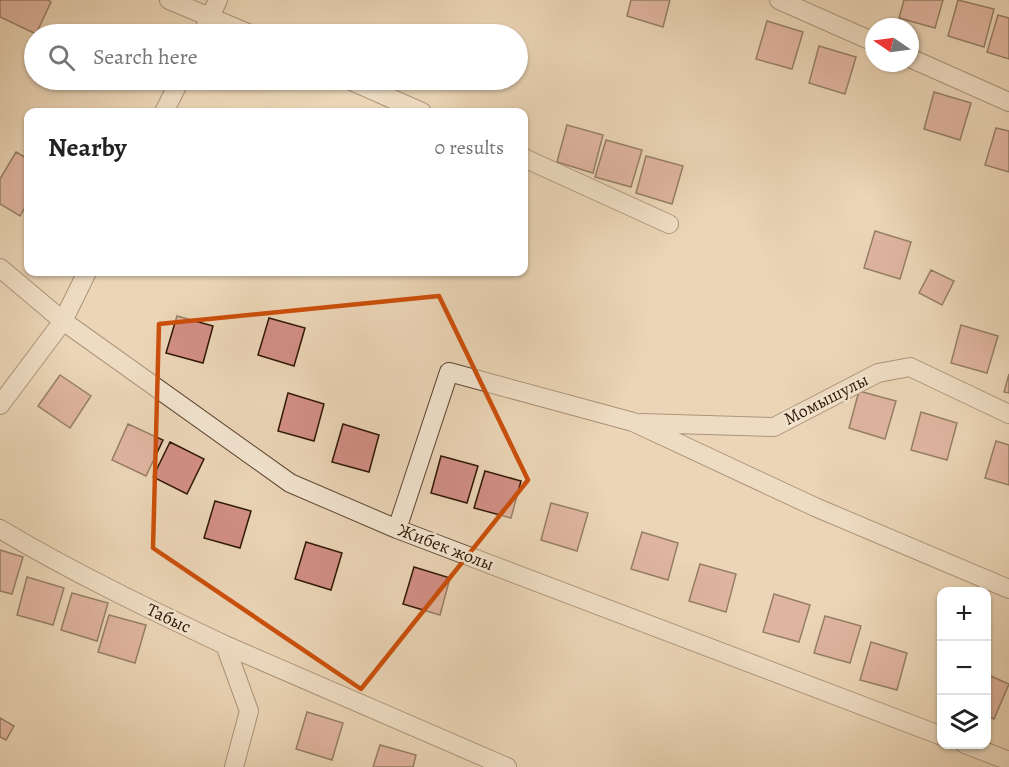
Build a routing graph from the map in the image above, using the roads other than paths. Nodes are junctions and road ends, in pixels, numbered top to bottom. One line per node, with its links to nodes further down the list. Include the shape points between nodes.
1 (169, 0): 4 (street)
2 (219, 0): 4 (street)
3 (779, 0): 7 (street)
4 (211, 17): 5 (street); 6 (street)
5 (207, 24)
6 (227, 24)
7 (865, 38)
8 (919, 62): 11 (street)
9 (175, 90): 12 (street)
10 (372, 90): 13 (street)
11 (1009, 102)
12 (166, 108)
13 (413, 108)
14 (528, 160): 15 (street)
15 (669, 224)
16 (0, 268): 18 (street, Жибек жолы)
17 (85, 276): 18 (street)
18 (63, 321): 19 (street); 23 (street, Жибек жолы, via 290,483)
19 (0, 405)
20 (1009, 414): 21 (street, Момышулы, via 910,367 878,373 774,427)
21 (633, 422): 23 (street, via 449,372); 24 (street, via 815,507)
22 (0, 529): 25 (street, Табыс, via 131,600)
23 (397, 529): 26 (street, Жибек жолы)
24 (1009, 590)
25 (225, 645): 29 (street, via 249,711); 30 (street, Табыс)
26 (937, 734)
27 (978, 749): 28 (street)
28 (1009, 761)
29 (234, 767)
30 (507, 767)

